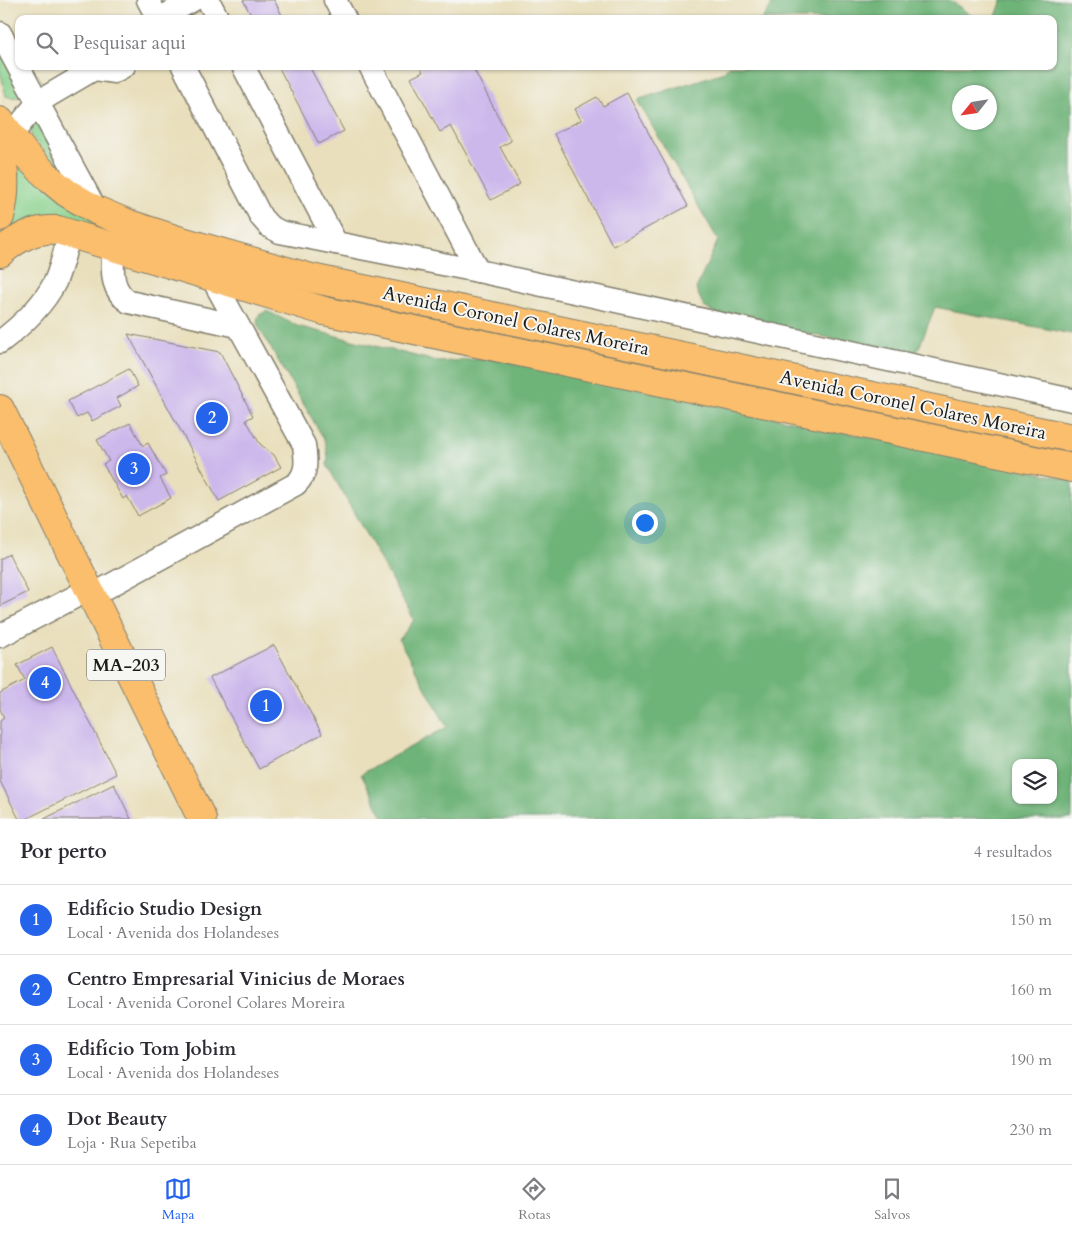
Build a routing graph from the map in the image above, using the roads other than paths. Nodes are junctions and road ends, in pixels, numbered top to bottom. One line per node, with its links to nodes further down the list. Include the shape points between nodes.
1 (148, 0): 4 (street)
2 (193, 0): 5 (street)
3 (335, 0): 6 (street)
4 (156, 15)
5 (165, 15)
6 (343, 15)
7 (0, 33): 8 (street)
8 (15, 60)
9 (20, 70): 14 (street)
10 (90, 70): 14 (street)
11 (185, 70): 19 (street, via 261,217 280,232)
12 (245, 70): 19 (street)
13 (372, 70): 22 (street)
14 (38, 102): 15 (street); 16 (street)
15 (3, 141): 16 (main road, Avenida Coronel Colares Moreira, via 24,153 67,193); 17 (main road, via 5,196)
16 (96, 210): 29 (main road, Avenida Coronel Colares Moreira, via 178,240 311,278)
17 (0, 217)
18 (70, 233): 20 (main road, Avenida Coronel Colares Moreira); 21 (main road, Avenida Coronel Colares Moreira, via 40,230 18,239); 25 (street, via 54,283 35,310)
19 (336, 243): 22 (street)
20 (113, 246): 23 (main road, Avenida Coronel Colares Moreira); 24 (street, via 114,286 122,298)
21 (0, 253)
22 (478, 272): 26 (street)
23 (211, 276): 24 (street); 30 (main road, Avenida Coronel Colares Moreira, via 324,311)
24 (238, 326): 32 (street, via 304,445 306,464 301,479)
25 (0, 342)
26 (1072, 400)
27 (0, 409): 31 (main road, MA-203)
28 (0, 435): 31 (main road)
29 (1072, 438)
30 (1072, 468)
31 (49, 511): 32 (main road, MA-203)
32 (90, 593): 33 (street); 34 (main road, MA-203)
33 (0, 636)
34 (202, 819)

